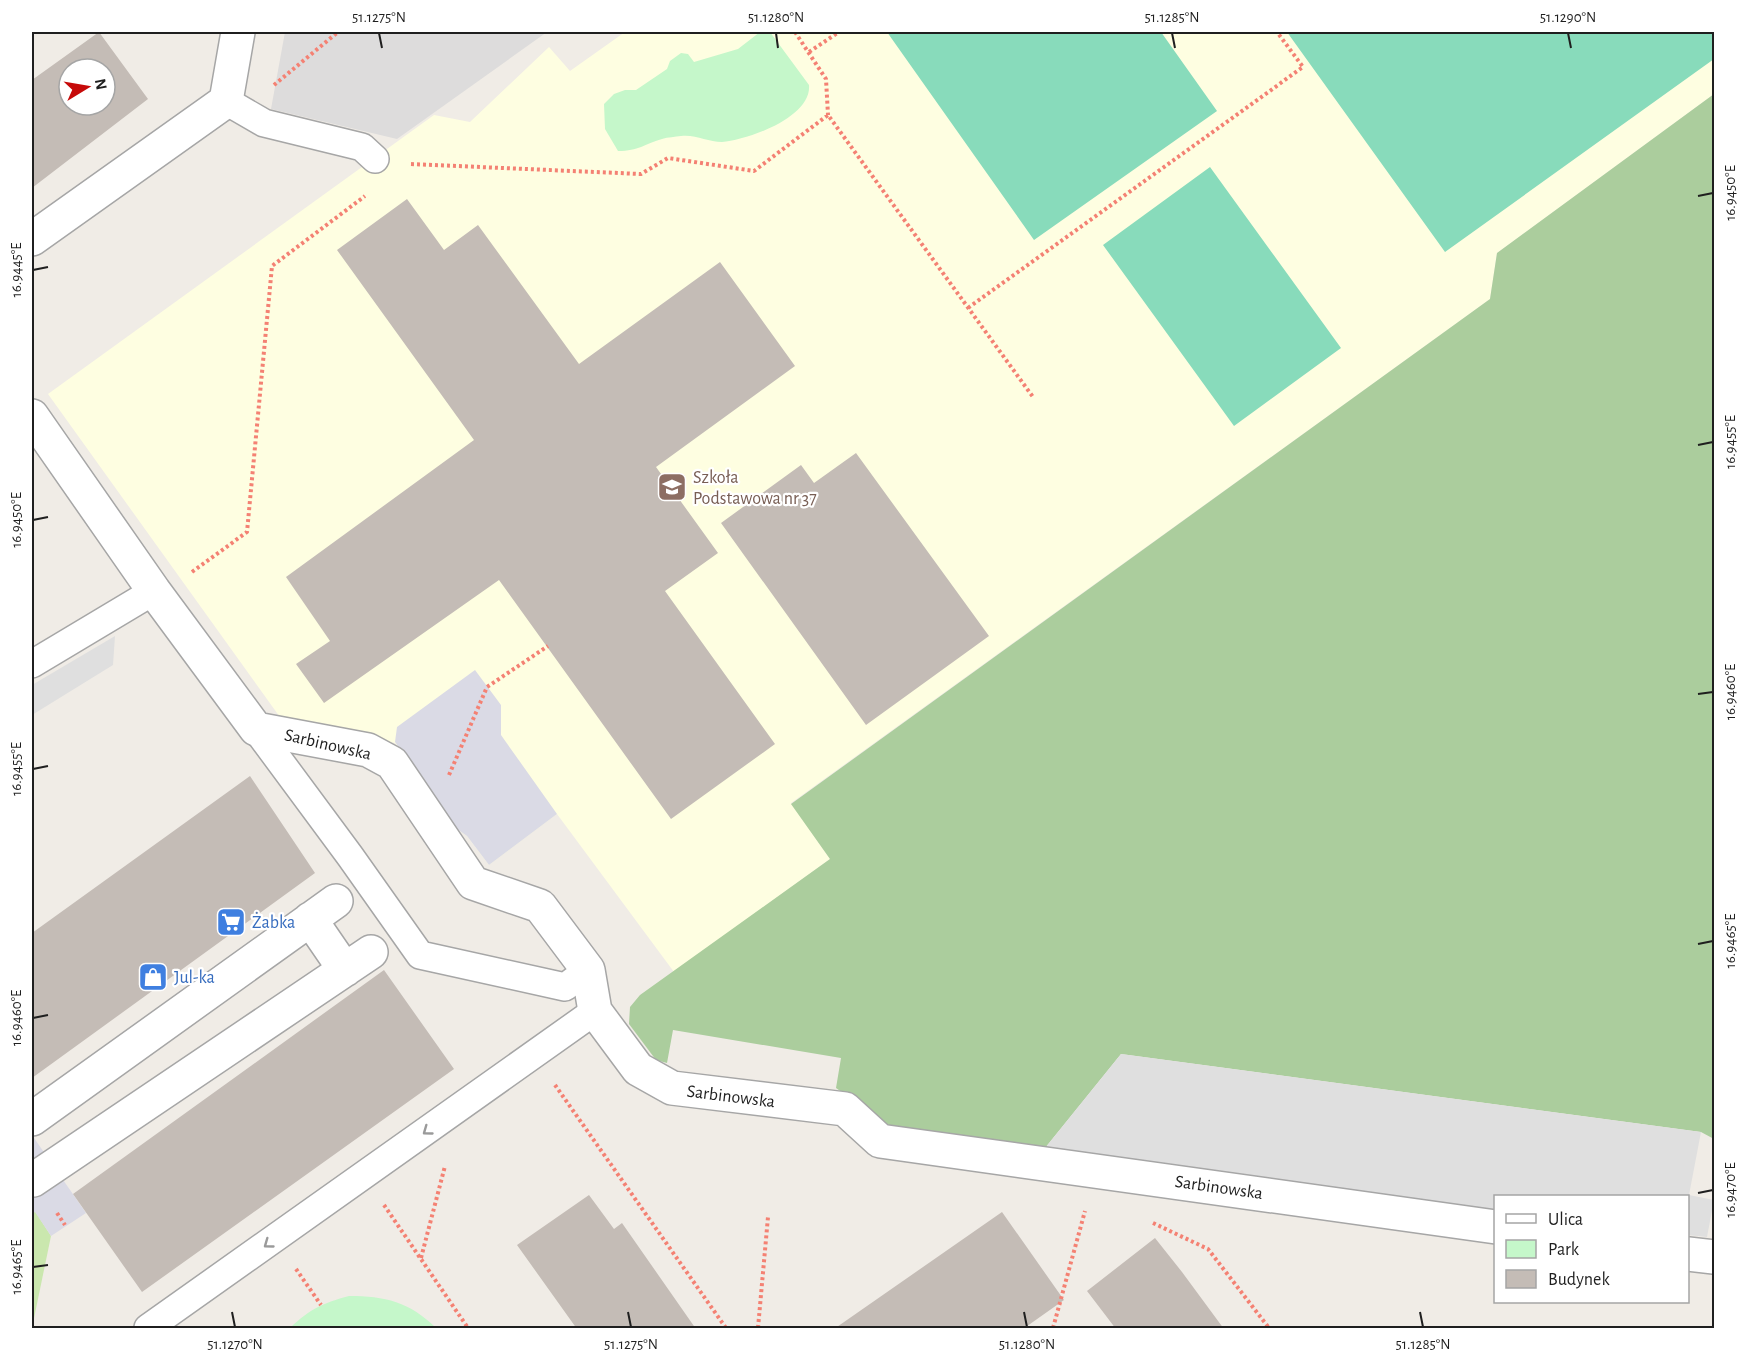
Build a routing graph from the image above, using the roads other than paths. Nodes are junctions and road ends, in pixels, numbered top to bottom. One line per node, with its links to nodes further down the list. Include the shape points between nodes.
1 (238, 32): 2 (street)
2 (234, 106): 3 (lane, via 264,123 362,147); 4 (street)
3 (381, 169)
4 (32, 239)
5 (32, 416): 6 (street)
6 (154, 591): 7 (lane); 8 (street)
7 (32, 664)
8 (256, 729): 9 (street, Sarbinowska, via 368,750 392,763 472,883 540,906); 9 (lane, via 420,955 565,987)
9 (588, 970): 10 (street, Sarbinowska)
10 (595, 1011): 13 (street, Sarbinowska, via 638,1069 672,1088 844,1109 880,1141); 16 (lane, one-way to 16)
11 (32, 1119): 12 (street, via 323,910 358,961 33,1180)
12 (32, 1177)
13 (1494, 1227)
14 (1689, 1254): 15 (street)
15 (1714, 1257)
16 (156, 1323)

